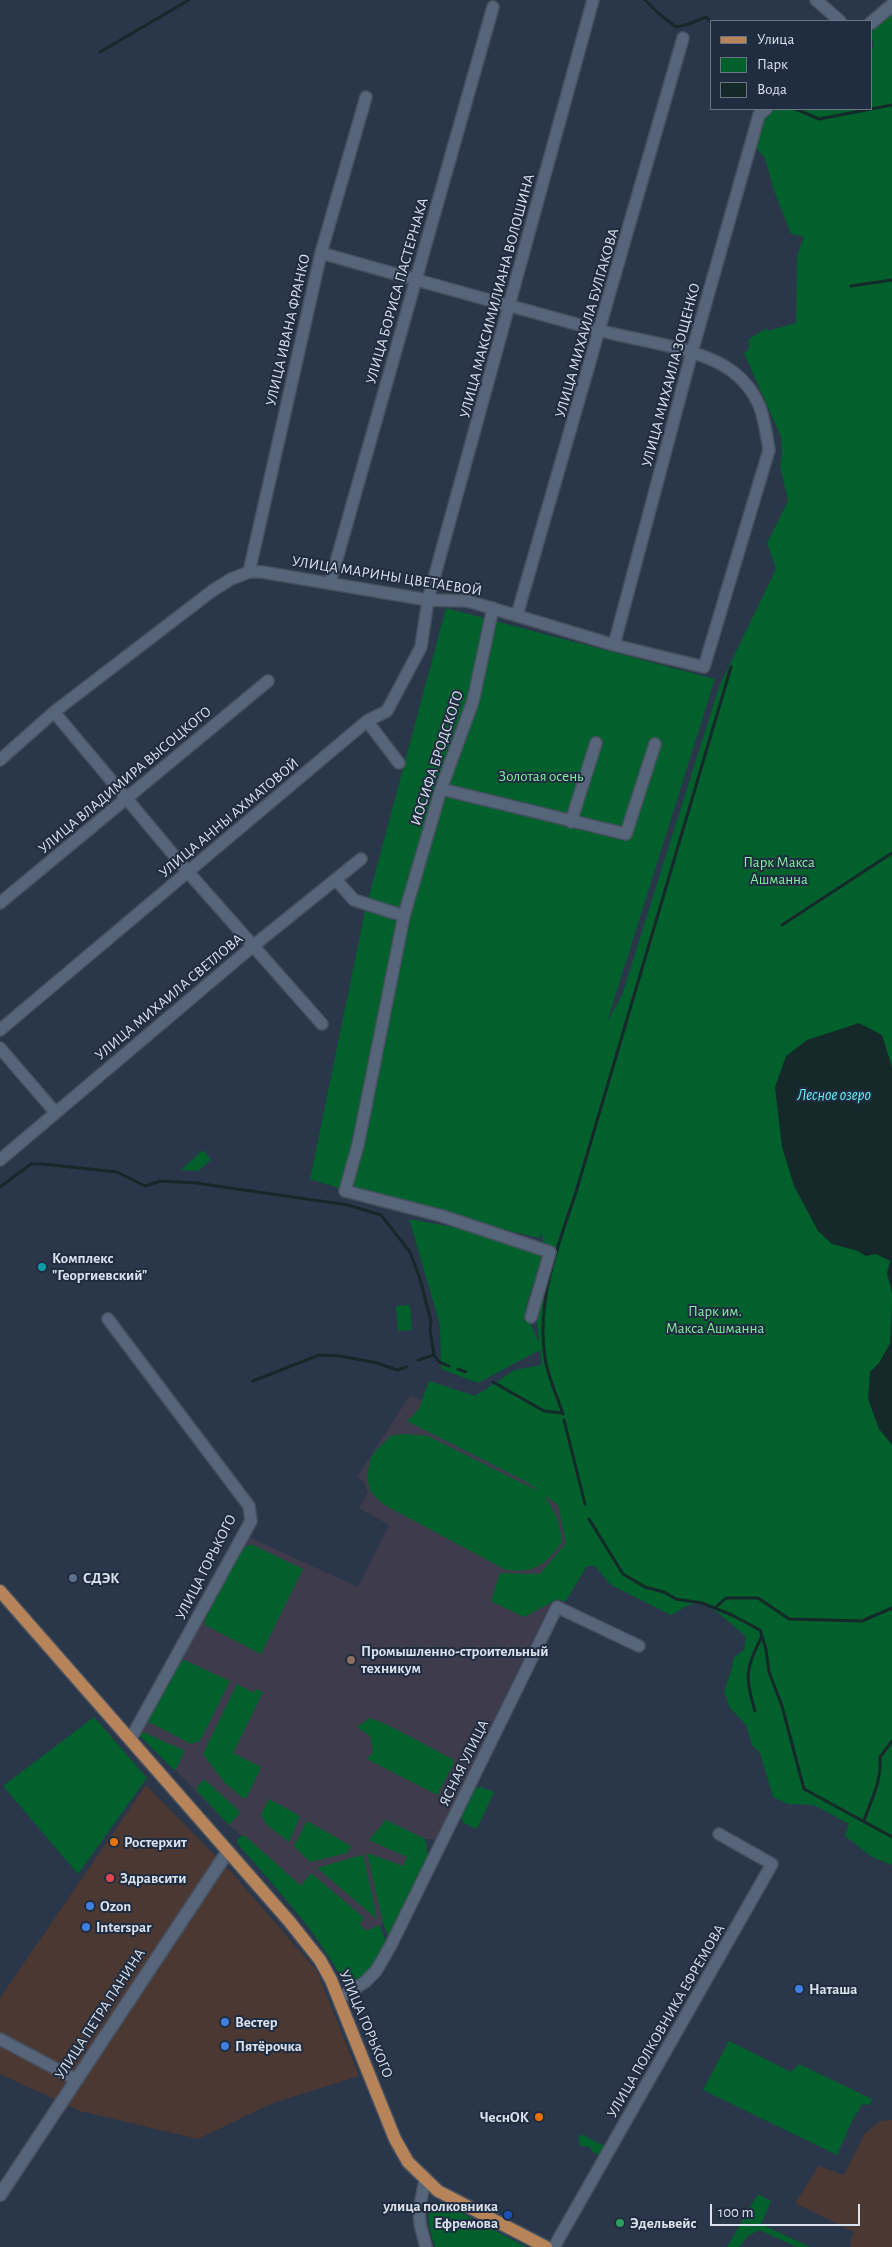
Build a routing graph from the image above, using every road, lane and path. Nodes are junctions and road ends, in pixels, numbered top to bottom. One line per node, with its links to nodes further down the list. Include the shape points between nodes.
1 (593, 0): 12 (street, УЛИЦА МАКСИМИЛИАНА ВОЛОШИНА)
2 (816, 0): 5 (street)
3 (892, 5): 6 (main road)
4 (493, 8): 11 (street, УЛИЦА БОРИСА ПАСТЕРНАКА)
5 (839, 20)
6 (872, 23)
7 (683, 38): 13 (street, УЛИЦА МИХАИЛА БУЛГАКОВА)
8 (366, 97): 10 (street, УЛИЦА ИВАНА ФРАНКО)
9 (763, 112): 14 (street, УЛИЦА МИХАИЛА ЗОЩЕНКО)
10 (321, 253): 11 (street); 15 (street, УЛИЦА ИВАНА ФРАНКО)
11 (416, 279): 12 (street); 16 (street, УЛИЦА БОРИСА ПАСТЕРНАКА)
12 (510, 306): 13 (street); 17 (street, УЛИЦА МАКСИМИЛИАНА ВОЛОШИНА)
13 (600, 330): 14 (street); 19 (street, УЛИЦА МИХАИЛА БУЛГАКОВА)
14 (692, 352): 20 (street, УЛИЦА МИХАИЛА ЗОЩЕНКО); 20 (street, УЛИЦА МАРИНЫ ЦВЕТАЕВОЙ, via 731,371 756,395 769,450 704,667)
15 (249, 572): 16 (street, УЛИЦА МАРИНЫ ЦВЕТАЕВОЙ); 22 (street, УЛИЦА МАРИНЫ ЦВЕТАЕВОЙ, via 212,591)
16 (330, 583): 17 (street, УЛИЦА МАРИНЫ ЦВЕТАЕВОЙ)
17 (428, 600): 18 (street, УЛИЦА МАРИНЫ ЦВЕТАЕВОЙ, via 468,601); 23 (street, УЛИЦА АННЫ АХМАТОВОЙ, via 422,647 387,711)
18 (493, 608): 19 (street, УЛИЦА МАРИНЫ ЦВЕТАЕВОЙ); 28 (street, ИОСИФА БРОДСКОГО, via 473,701)
19 (518, 616): 20 (street, УЛИЦА МАРИНЫ ЦВЕТАЕВОЙ)
20 (614, 645)
21 (268, 681): 29 (street, УЛИЦА ВЛАДИМИРА ВЫСОЦКОГО)
22 (54, 712): 26 (street, УЛИЦА МАРИНЫ ЦВЕТАЕВОЙ); 29 (street)
23 (367, 721): 27 (street); 32 (street, УЛИЦА АННЫ АХМАТОВОЙ)
24 (596, 743): 30 (street)
25 (655, 744): 30 (street, via 626,834)
26 (0, 760)
27 (399, 763)
28 (441, 789): 30 (street); 35 (street, ИОСИФА БРОДСКОГО)
29 (127, 798): 32 (street); 34 (street, УЛИЦА ВЛАДИМИРА ВЫСОЦКОГО)
30 (572, 822)
31 (361, 859): 33 (street, УЛИЦА МИХАИЛА СВЕТЛОВА)
32 (188, 872): 36 (street); 38 (street, УЛИЦА АННЫ АХМАТОВОЙ)
33 (336, 880): 35 (street, via 354,900); 36 (street, УЛИЦА МИХАИЛА СВЕТЛОВА)
34 (0, 903)
35 (404, 916): 42 (street, ИОСИФА БРОДСКОГО, via 358,1145 345,1191 442,1216 550,1252)
36 (253, 946): 37 (street); 40 (street, УЛИЦА МИХАИЛА СВЕТЛОВА)
37 (322, 1024)
38 (0, 1030)
39 (0, 1048): 40 (street)
40 (55, 1112): 41 (street, УЛИЦА МИХАИЛА СВЕТЛОВА)
41 (0, 1160)
42 (531, 1317)
43 (108, 1319): 46 (street, УЛИЦА ГОРЬКОГО, via 249,1506 251,1521)
44 (0, 1591): 46 (main road, УЛИЦА ГОРЬКОГО)
45 (639, 1646): 49 (street, ЯСНАЯ УЛИЦА, via 557,1607 392,1945 365,1982)
46 (130, 1740): 48 (main road, УЛИЦА ГОРЬКОГО)
47 (718, 1834): 56 (street, УЛИЦА ПОЛКОВНИКА ЕФРЕМОВА, via 772,1864)
48 (228, 1851): 49 (main road, УЛИЦА ГОРЬКОГО, via 320,1960); 51 (main road, УЛИЦА ПЕТРА ПАНИНА)
49 (339, 1998): 52 (main road, УЛИЦА ГОРЬКОГО, via 395,2139 408,2162)
50 (0, 2039): 51 (street)
51 (77, 2080): 53 (main road, УЛИЦА ПЕТРА ПАНИНА)
52 (425, 2180): 54 (street, via 420,2224); 55 (main road, УЛИЦА ГОРЬКОГО, via 438,2191)
53 (0, 2195)
54 (426, 2247)
55 (546, 2247)
56 (554, 2247)

